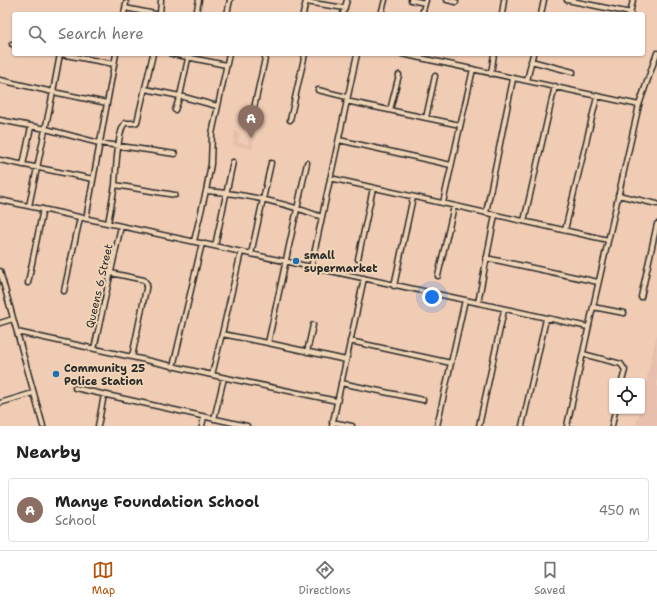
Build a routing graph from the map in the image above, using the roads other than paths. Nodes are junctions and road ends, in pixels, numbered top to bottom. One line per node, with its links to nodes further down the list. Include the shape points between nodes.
1 (161, 0): 18 (street)
2 (199, 0): 19 (street)
3 (230, 0): 20 (street)
4 (347, 0): 15 (street)
5 (385, 0): 23 (street)
6 (411, 0): 13 (street)
7 (447, 0): 14 (street)
8 (504, 0): 25 (street)
9 (544, 0): 26 (street)
10 (567, 0): 27 (street)
11 (633, 0): 28 (street)
12 (306, 1): 15 (street); 21 (street)
13 (425, 2): 24 (street)
14 (456, 2)
15 (345, 8): 22 (street)
16 (124, 12): 17 (street, via 126,6)
17 (148, 12)
18 (160, 12)
19 (196, 12)
20 (227, 12)
21 (303, 12)
22 (344, 12)
23 (382, 12)
24 (422, 12)
25 (502, 12)
26 (541, 12)
27 (626, 12)
28 (631, 12)
29 (657, 53): 61 (street)
30 (60, 56): 56 (street)
31 (71, 56): 43 (street)
32 (116, 56): 43 (street)
33 (153, 56): 54 (street)
34 (188, 56): 44 (street); 57 (street)
35 (228, 56): 44 (street)
36 (266, 56): 63 (street)
37 (305, 56): 68 (street)
38 (357, 56): 59 (street)
39 (418, 56): 45 (street)
40 (494, 56): 47 (street)
41 (532, 56): 42 (street)
42 (531, 61): 46 (street); 52 (street)
43 (114, 64): 60 (street)
44 (226, 65): 62 (street)
45 (473, 69): 47 (street); 69 (street)
46 (573, 72)
47 (491, 74): 50 (street)
48 (399, 75): 65 (street)
49 (435, 76): 66 (street)
50 (514, 79): 52 (street); 100 (street)
51 (0, 80): 56 (street)
52 (527, 81): 53 (street)
53 (555, 86): 58 (street); 105 (street)
54 (145, 89): 57 (street); 74 (street, via 137,122 124,125)
55 (318, 90): 59 (street)
56 (53, 92): 60 (street); 71 (street)
57 (180, 96): 62 (street); 64 (street)
58 (597, 97): 61 (street); 109 (street)
59 (346, 99): 65 (street); 72 (street)
60 (107, 103): 73 (street)
61 (639, 105): 90 (street)
62 (217, 106): 87 (street)
63 (254, 108)
64 (175, 110)
65 (390, 110): 66 (street)
66 (426, 118): 69 (street)
67 (0, 120): 70 (street)
68 (290, 120)
69 (460, 125): 81 (street)
70 (31, 127): 71 (street); 80 (street)
71 (46, 129): 73 (street); 82 (street)
72 (338, 140): 81 (street); 83 (street)
73 (99, 143): 74 (street); 84 (street)
74 (119, 145): 75 (street); 85 (street)
75 (175, 154)
76 (0, 160): 80 (street)
77 (233, 162): 88 (street)
78 (271, 163): 93 (street)
79 (307, 163): 98 (street)
80 (23, 165): 82 (street)
81 (451, 165): 94 (street)
82 (38, 168): 84 (street); 96 (street)
83 (330, 178): 86 (street); 102 (street)
84 (93, 180): 104 (street)
85 (115, 185): 89 (street); 106 (street)
86 (373, 188): 91 (street); 117 (street)
87 (206, 191): 88 (street); 111 (street)
88 (227, 193): 93 (street); 113 (street)
89 (175, 195)
90 (618, 195): 95 (street); 110 (street)
91 (413, 197): 94 (street); 126 (street)
92 (0, 200): 96 (street)
93 (263, 200): 98 (street); 115 (street)
94 (443, 203): 97 (street)
95 (657, 204)
96 (29, 206): 99 (street)
97 (454, 206): 100 (street); 122 (street)
98 (296, 207): 102 (street); 118 (street)
99 (43, 209): 103 (street); 125 (street)
100 (486, 213): 101 (street)
101 (495, 215): 105 (street); 116 (street)
102 (322, 217): 119 (street)
103 (80, 218): 104 (street); 127 (street)
104 (86, 219): 106 (street)
105 (524, 221): 109 (street)
106 (108, 223): 108 (street)
107 (657, 224): 128 (street)
108 (121, 226): 111 (street); 121 (street, Queens 6 Street)
109 (565, 230): 110 (street)
110 (608, 240): 124 (street)
111 (194, 241): 112 (street)
112 (202, 243): 113 (street); 149 (street)
113 (215, 246): 114 (street)
114 (241, 252): 115 (street); 140 (street)
115 (251, 254): 118 (street)
116 (486, 258): 124 (street); 130 (street)
117 (358, 260)
118 (285, 262): 119 (street); 142 (street)
119 (311, 268): 123 (street)
120 (0, 271): 134 (street)
121 (111, 272): 143 (street, Queens 6 Street); 146 (street, via 144,280 147,284)
122 (438, 276)
123 (364, 278): 126 (street); 141 (street)
124 (598, 282): 131 (street)
125 (28, 283)
126 (394, 286): 129 (street)
127 (64, 291)
128 (641, 297)
129 (465, 300): 130 (street); 148 (street)
130 (478, 303): 132 (street)
131 (593, 307): 133 (street); 138 (street)
132 (504, 310): 135 (street); 170 (street)
133 (624, 313)
134 (13, 319): 136 (street); 139 (street)
135 (546, 319): 138 (street); 171 (street)
136 (0, 323)
137 (313, 325): 144 (street)
138 (588, 328): 145 (street)
139 (16, 332): 143 (street); 155 (street)
140 (222, 334): 142 (street); 150 (street)
141 (350, 341): 147 (street); 148 (street)
142 (268, 343): 144 (street)
143 (94, 349): 146 (street)
144 (307, 352): 147 (street)
145 (583, 354): 152 (street, via 621,364 625,370); 172 (street)
146 (132, 358): 149 (street)
147 (346, 360): 153 (street)
148 (451, 363): 169 (street)
149 (173, 367): 150 (street)
150 (212, 375): 151 (street)
151 (224, 378): 158 (street); 162 (street)
152 (623, 378)
153 (341, 383): 157 (street); 158 (street)
154 (75, 388): 156 (street)
155 (33, 393): 159 (street); 164 (street)
156 (104, 395): 161 (street); 165 (street)
157 (423, 400)
158 (337, 401): 163 (street)
159 (0, 403)
160 (614, 414): 173 (street)
161 (204, 417): 162 (street); 166 (street)
162 (214, 419): 167 (street)
163 (332, 424): 168 (street)
164 (43, 426)
165 (98, 426)
166 (202, 426)
167 (246, 426)
168 (352, 426)
169 (437, 426)
170 (479, 426)
171 (522, 426)
172 (567, 426)
173 (612, 426)

